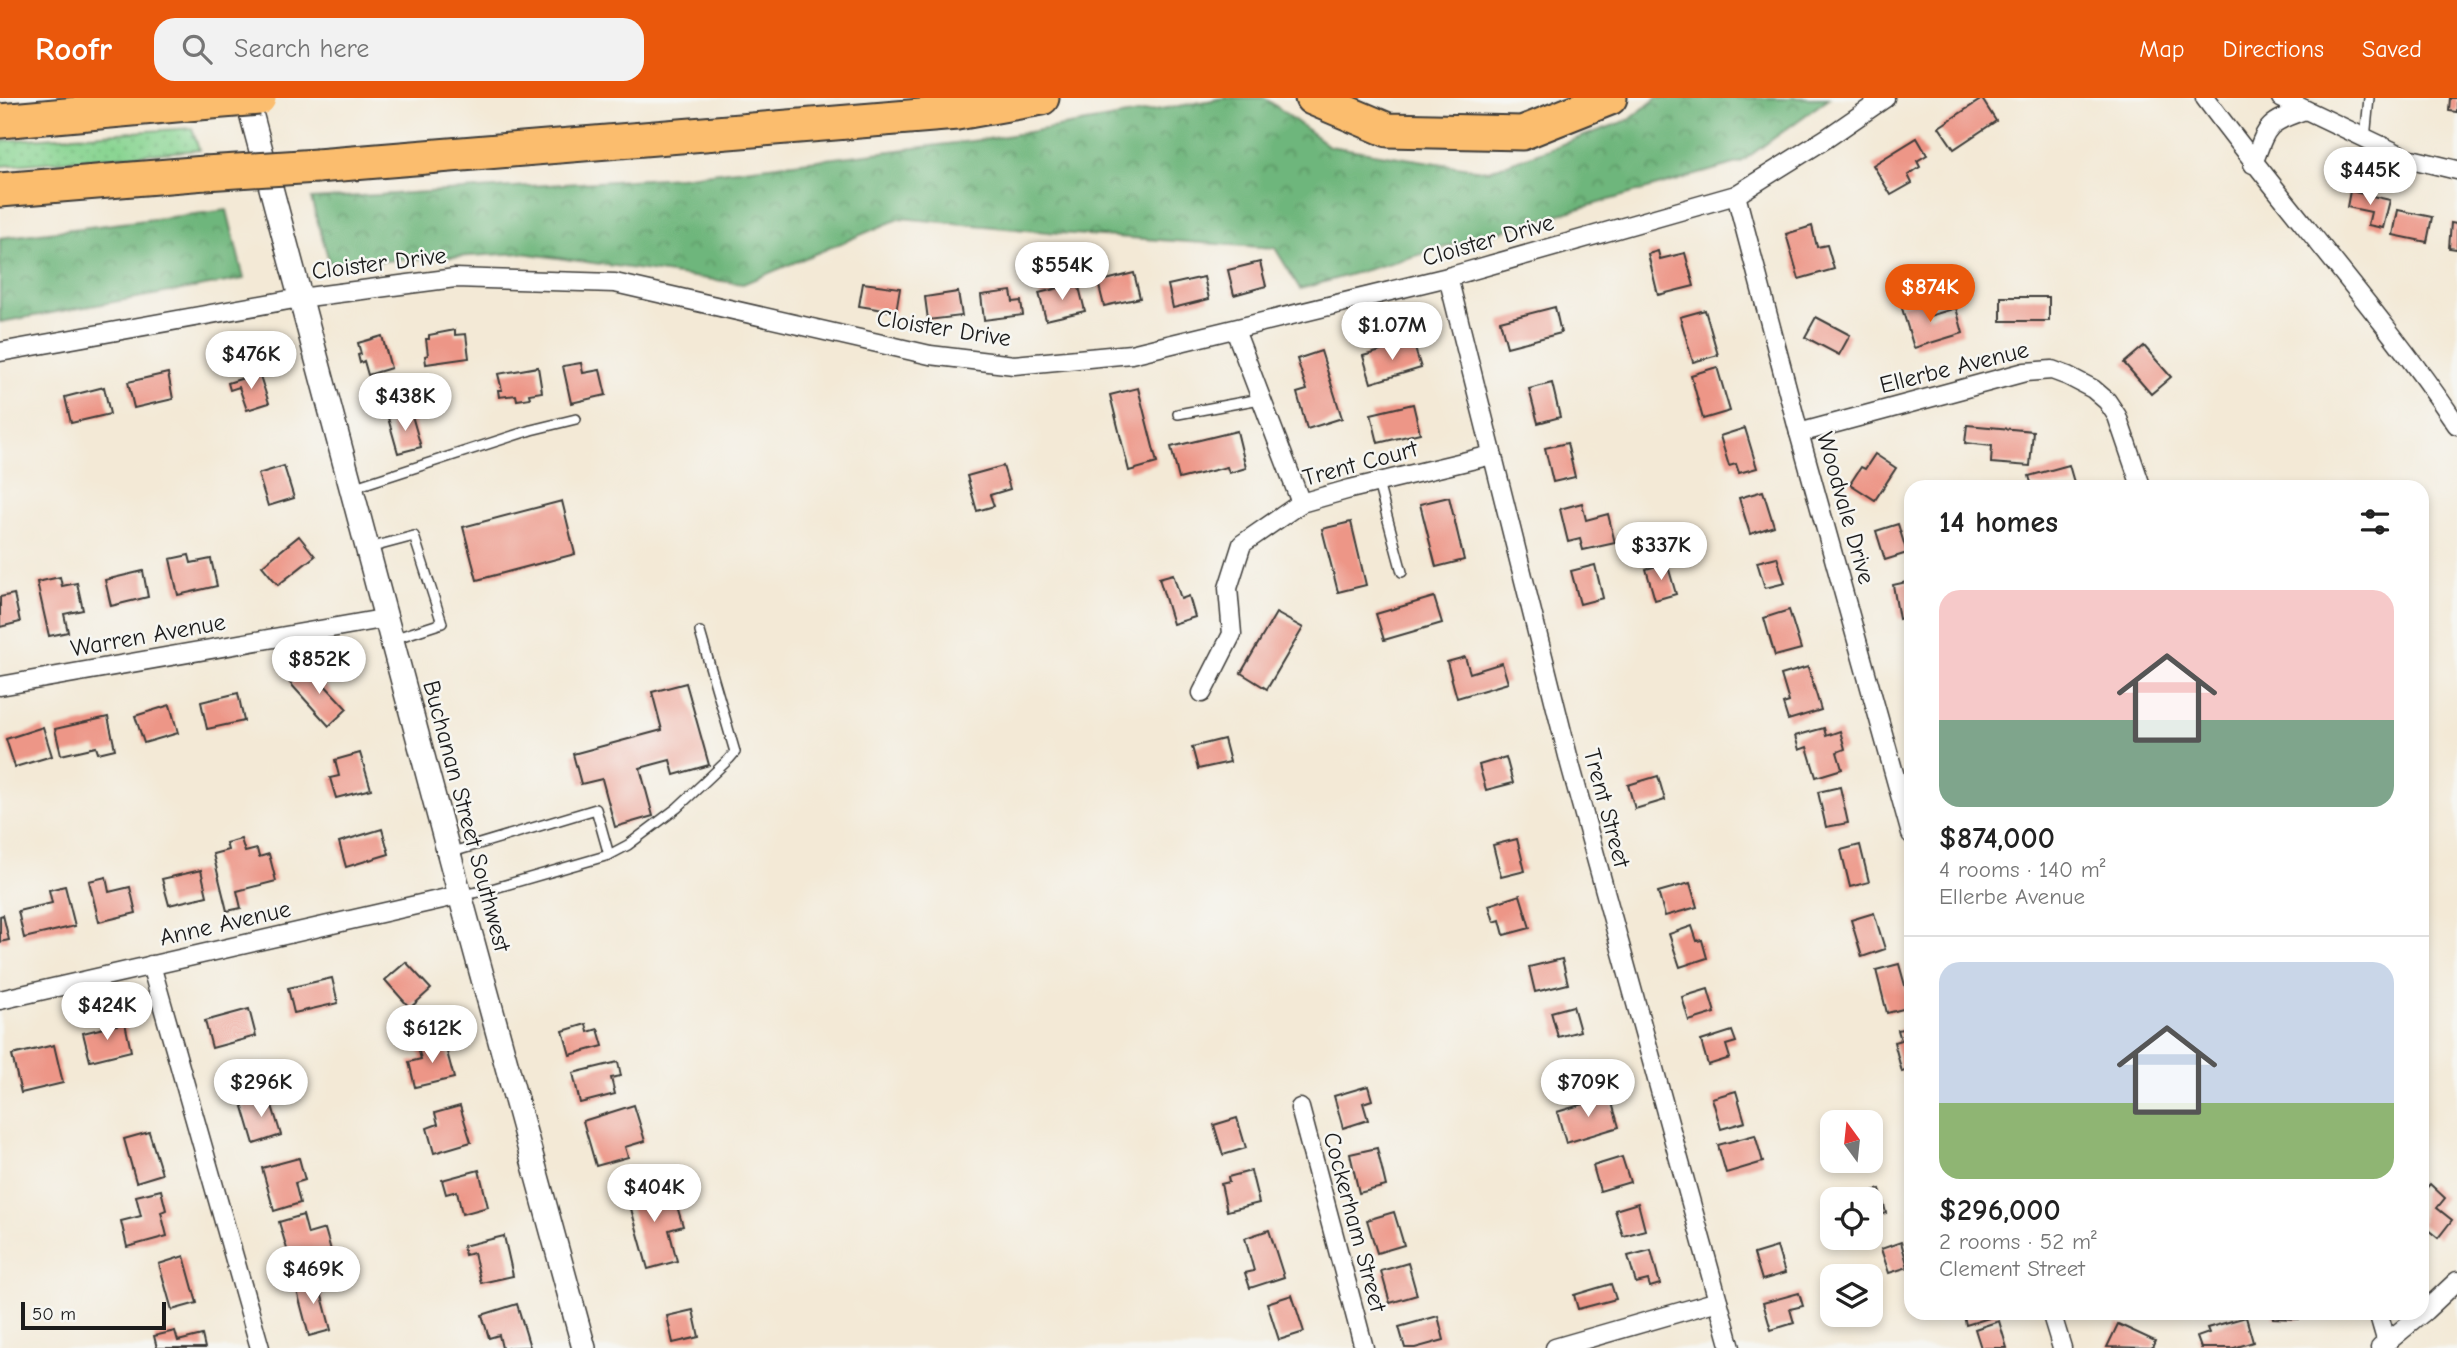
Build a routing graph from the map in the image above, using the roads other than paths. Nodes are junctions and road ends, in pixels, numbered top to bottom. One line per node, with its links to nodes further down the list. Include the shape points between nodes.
1 (247, 98): 18 (street, Buchanan Street Southwest)
2 (259, 98): 11 (highway, bridge)
3 (1042, 98): 15 (highway, bridge, via 957,113)
4 (1312, 98): 5 (highway, via 1388,130 1522,133)
5 (1609, 98)
6 (1885, 98): 16 (street, Cloister Drive)
7 (2205, 98): 13 (street)
8 (2281, 98): 10 (street)
9 (2369, 98): 12 (lane)
10 (2305, 110): 12 (street); 13 (street, via 2266,129)
11 (0, 121)
12 (2365, 138): 14 (street, via 2407,158)
13 (2253, 163): 24 (street)
14 (2457, 170)
15 (0, 191)
16 (1736, 195): 17 (street, Cloister Drive); 25 (street, Woodvale Drive)
17 (1448, 278): 19 (street, Cloister Drive); 26 (street, Trent Street)
18 (300, 298): 19 (street, Cloister Drive, via 455,278 615,283 930,355 1014,365 1131,354); 20 (street, Cloister Drive); 29 (street, Buchanan Street Southwest)
19 (1235, 330): 21 (street)
20 (0, 352)
21 (1260, 399): 22 (lane); 30 (street)
22 (1178, 414)
23 (576, 419): 29 (lane)
24 (2457, 425)
25 (1799, 433): 27 (street, Ellerbe Avenue, via 2025,372 2052,370 2093,389 2113,408); 37 (street, Woodvale Drive)
26 (1492, 455): 28 (street, Trent Court); 45 (street, Trent Street, via 1570,764)
27 (2139, 480)
28 (1378, 483): 30 (street, Trent Court); 32 (lane)
29 (352, 488): 31 (street, Buchanan Street Southwest)
30 (1297, 496): 36 (street, Trent Court, via 1242,544 1228,588 1232,634)
31 (369, 548): 33 (street, Buchanan Street Southwest); 33 (lane, via 414,536 442,623)
32 (1402, 572)
33 (390, 628): 35 (street, Warren Avenue); 38 (street, Buchanan Street Southwest)
34 (700, 632): 39 (lane, via 735,752 677,808)
35 (0, 686)
36 (1202, 693)
37 (1904, 809)
38 (449, 853): 39 (lane, via 596,809); 40 (street, Buchanan Street Southwest)
39 (609, 855): 40 (lane)
40 (460, 895): 41 (street, Anne Avenue); 52 (street, Buchanan Street Southwest)
41 (151, 965): 42 (street, Anne Avenue); 51 (street)
42 (0, 1000)
43 (1300, 1108): 53 (street, Cockerham Street)
44 (2457, 1281): 46 (street)
45 (1718, 1301): 54 (street); 55 (street, Trent Street)
46 (2429, 1306)
47 (2053, 1320): 56 (street)
48 (2379, 1320): 50 (street)
49 (2413, 1320): 50 (street)
50 (2383, 1346)
51 (260, 1348)
52 (584, 1348)
53 (1364, 1348)
54 (1555, 1348)
55 (1731, 1348)
56 (2062, 1348)

